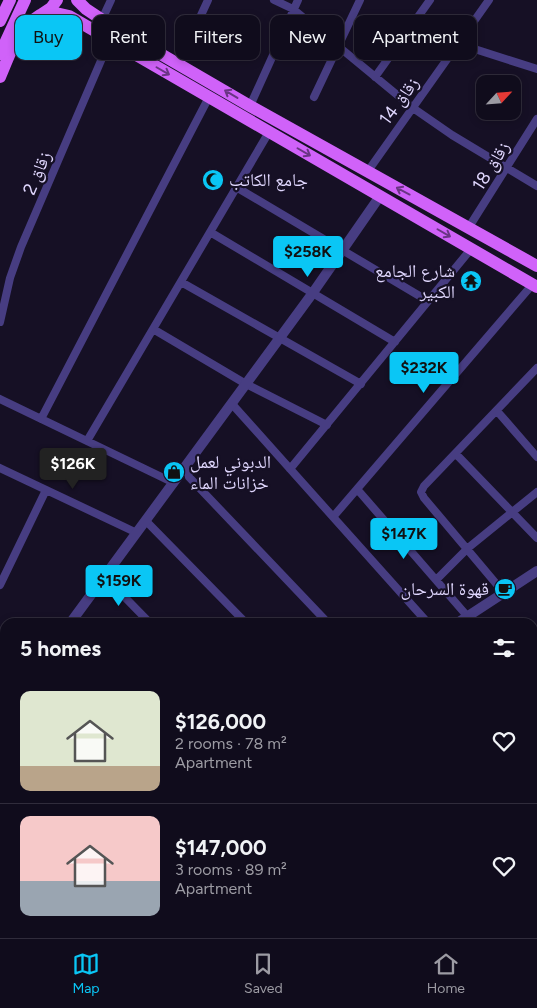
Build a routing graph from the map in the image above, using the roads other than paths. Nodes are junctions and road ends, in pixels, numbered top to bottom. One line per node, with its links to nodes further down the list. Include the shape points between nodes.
1 (10, 0): 21 (main road, bridge)
2 (25, 0): 26 (main road, bridge)
3 (58, 0): 14 (main road)
4 (77, 0): 16 (main road)
5 (111, 0): 17 (street)
6 (208, 0): 32 (street)
7 (274, 0): 13 (street)
8 (298, 0): 13 (street)
9 (360, 0): 22 (street)
10 (430, 0): 35 (street)
11 (489, 0): 20 (street, زقاق 14)
12 (0, 7): 19 (main road)
13 (294, 9): 18 (street); 38 (street)
14 (41, 15): 15 (main road, via 48,12)
15 (65, 15)
16 (95, 15)
17 (106, 15)
18 (301, 15)
19 (15, 16)
20 (477, 18)
21 (0, 22)
22 (344, 35)
23 (15, 43): 34 (main road)
24 (344, 50): 35 (street)
25 (477, 50): 33 (street)
26 (0, 54)
27 (165, 55): 32 (main road)
28 (101, 60): 56 (street, زقاق 2, via 15,262)
29 (144, 60): 36 (main road, one-way to 36)
30 (332, 60): 37 (street)
31 (448, 60): 39 (street, زقاق 14)
32 (179, 63): 38 (main road, one-way to 32)
33 (537, 69)
34 (0, 77)
35 (375, 77): 39 (street)
36 (209, 97): 41 (main road); 66 (street)
37 (314, 97)
38 (250, 106): 43 (main road)
39 (413, 108): 42 (street); 43 (street, زقاق 14)
40 (536, 124): 42 (street, زقاق 18)
41 (269, 132): 45 (street); 46 (main road, one-way to 46)
42 (507, 168): 44 (street); 47 (street, زقاق 18)
43 (368, 171): 47 (main road, one-way to 43)
44 (537, 186)
45 (236, 188): 48 (street); 50 (street)
46 (380, 196): 49 (main road, one-way to 49); 50 (street)
47 (470, 227): 51 (main road)
48 (210, 232): 52 (street); 54 (street)
49 (471, 249): 53 (main road); 55 (street)
50 (344, 250): 54 (street); 55 (street)
51 (537, 266)
52 (181, 282): 57 (street); 58 (street)
53 (535, 286): 75 (street)
54 (312, 294): 58 (street); 59 (street)
55 (428, 301): 59 (street)
56 (0, 322)
57 (153, 329): 61 (street); 68 (street)
58 (281, 337): 61 (street); 62 (street)
59 (395, 342): 62 (street)
60 (537, 370): 65 (street)
61 (246, 384): 64 (street); 67 (street)
62 (360, 384): 67 (street)
63 (0, 399): 66 (street)
64 (232, 404): 71 (street); 73 (street)
65 (497, 411): 69 (street); 70 (street)
66 (42, 419): 68 (street)
67 (327, 425): 73 (street)
68 (87, 441): 74 (street)
69 (456, 454): 78 (street); 83 (street, via 421,492)
70 (537, 457)
71 (187, 465): 74 (street); 92 (street, via 189,477)
72 (0, 468): 76 (street)
73 (290, 469): 79 (street)
74 (174, 483): 80 (street)
75 (357, 489): 79 (street); 86 (street)
76 (46, 490): 81 (street); 87 (street)
77 (537, 492): 78 (street)
78 (511, 513): 82 (street); 83 (street)
79 (333, 517): 93 (street)
80 (146, 521): 81 (street); 91 (street)
81 (137, 533): 85 (street)
82 (537, 538)
83 (468, 548): 86 (street); 88 (street)
84 (537, 571): 88 (street)
85 (105, 577): 89 (street); 90 (street)
86 (436, 580): 94 (street)
87 (0, 585)
88 (504, 593): 95 (street)
89 (74, 618)
90 (145, 618)
91 (241, 618)
92 (324, 618)
93 (423, 618)
94 (462, 618)
95 (466, 618)

